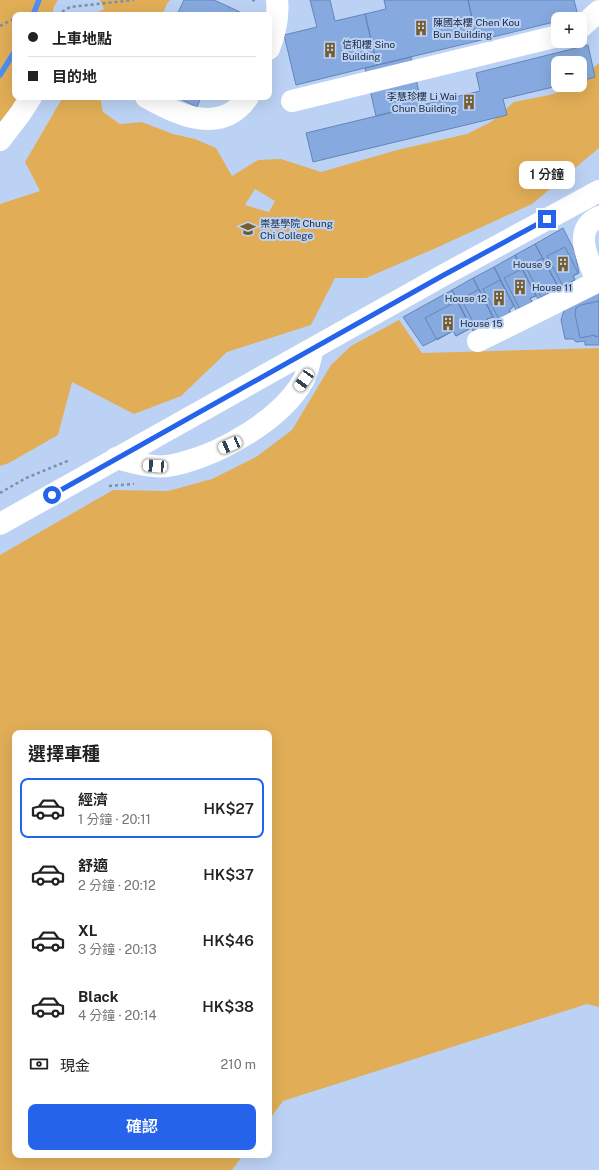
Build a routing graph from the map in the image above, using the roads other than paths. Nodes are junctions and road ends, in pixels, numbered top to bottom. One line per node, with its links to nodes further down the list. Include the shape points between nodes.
1 (278, 0): 5 (main road)
2 (599, 11): 3 (main road)
3 (587, 22)
4 (551, 38): 9 (main road)
5 (272, 39)
6 (29, 100): 10 (main road)
7 (151, 100): 8 (main road, via 183,115 210,120 230,115)
8 (246, 100)
9 (292, 101)
10 (0, 140)
11 (599, 191): 15 (main road)
12 (599, 217): 13 (main road, via 588,225 584,240 584,250)
13 (598, 281): 14 (main road)
14 (478, 341)
15 (312, 349): 16 (main road); 16 (main road, via 304,380 291,398 265,422 230,445 194,460 167,466 142,465)
16 (116, 458): 17 (main road)
17 (0, 524)

